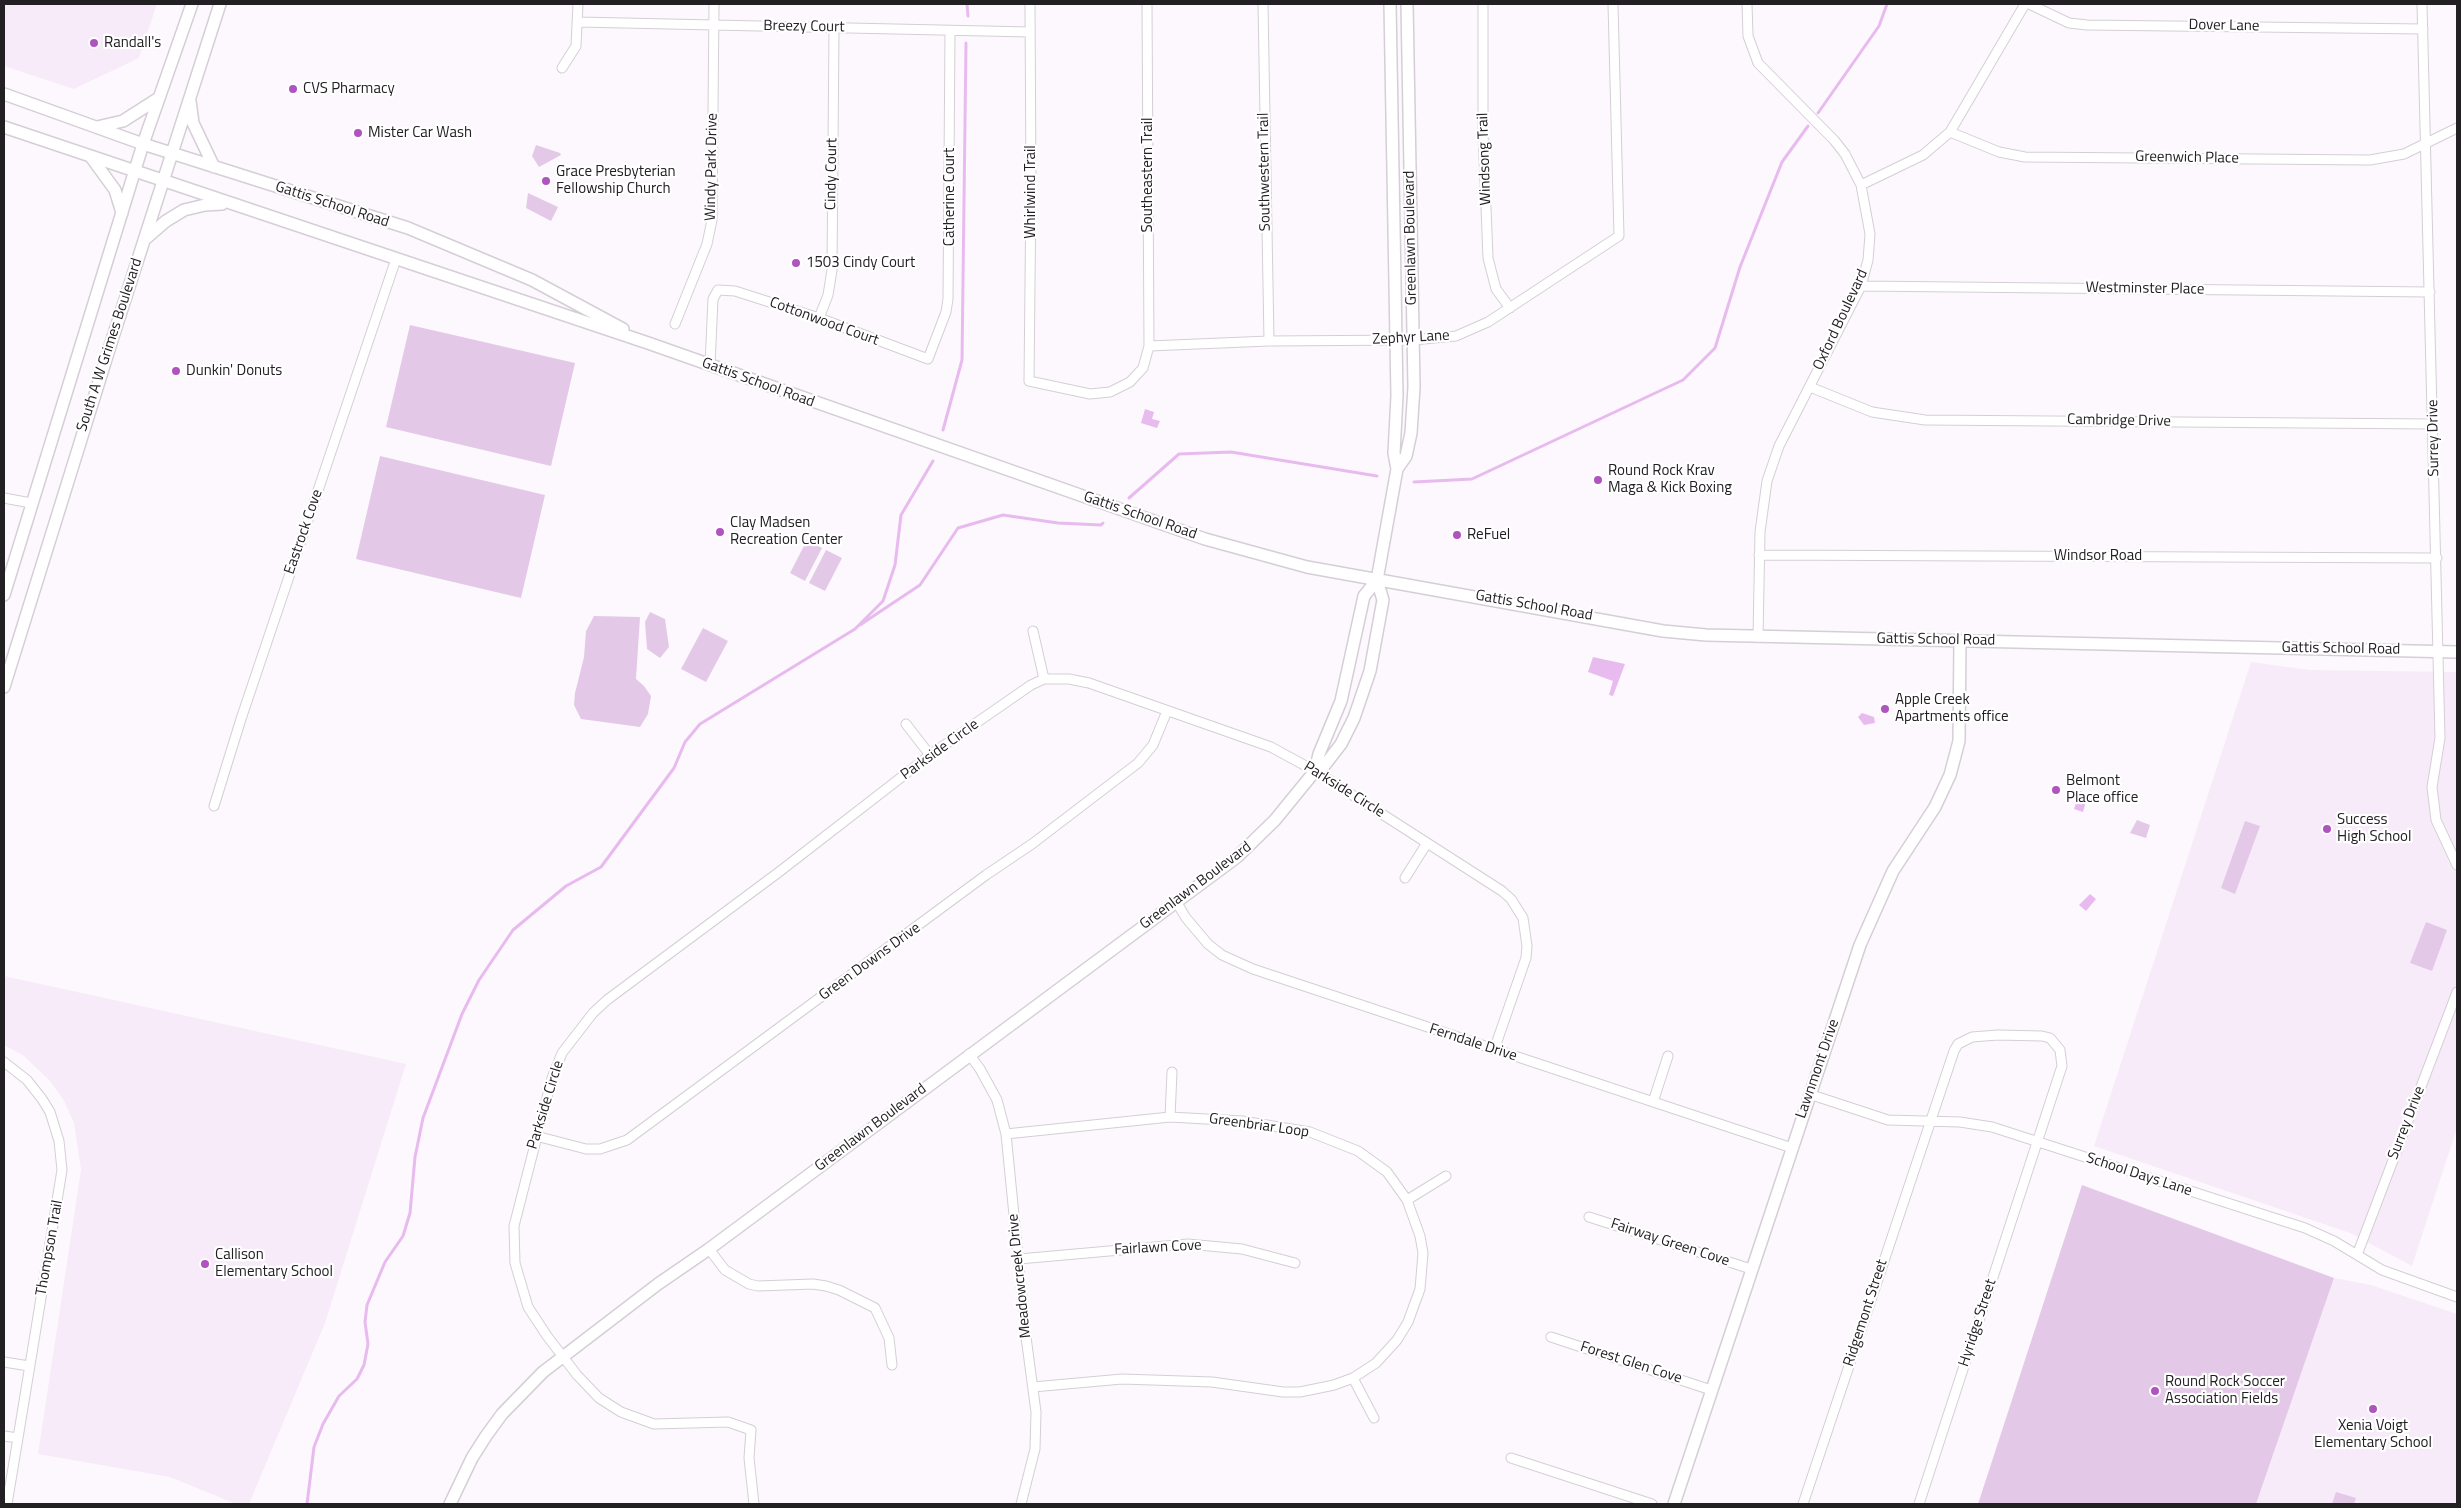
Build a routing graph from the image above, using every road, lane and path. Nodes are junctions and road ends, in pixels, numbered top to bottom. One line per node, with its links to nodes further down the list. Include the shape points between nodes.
1 (192, 4): 24 (main road, South A W Grimes Boulevard)
2 (220, 4): 25 (main road, South A W Grimes Boulevard)
3 (578, 4): 16 (street)
4 (714, 4): 17 (street, Windy Park Drive)
5 (1030, 4): 21 (street, Whirlwind Trail)
6 (1147, 4): 51 (street, Southeastern Trail)
7 (1264, 4): 49 (street, Southwestern Trail)
8 (1390, 4): 47 (main road, Greenlawn Boulevard)
9 (1407, 4): 48 (main road, Greenlawn Boulevard)
10 (1483, 4): 44 (street, Windsong Trail, via 1488,258 1496,289)
11 (1613, 4): 44 (street, Zephyr Lane, via 1619,236)
12 (1747, 4): 37 (street, Oxford Boulevard, via 1748,36 1758,63 1834,140)
13 (2025, 4): 29 (street)
14 (2029, 4): 19 (street, Dover Lane, via 2069,23 2087,25)
15 (2422, 4): 19 (street, Surrey Drive)
16 (579, 22): 17 (street, Breezy Court); 22 (street, via 576,46)
17 (714, 26): 18 (street, Breezy Court); 46 (street, Windy Park Drive, via 712,220 707,244)
18 (834, 28): 20 (street, Breezy Court); 45 (street, Cindy Court, via 832,270 828,295)
19 (2423, 29): 31 (street, Surrey Drive)
20 (950, 32): 21 (street, Breezy Court); 52 (street, Catherine Court, via 948,299)
21 (1030, 32): 51 (street, Whirlwind Trail, via 1029,381 1084,394 1110,392 1136,377 1145,363)
22 (562, 68)
23 (4, 94): 27 (main road, Gattis School Road)
24 (159, 98): 27 (main road, via 123,121); 30 (main road, South A W Grimes Boulevard)
25 (189, 99): 32 (main road, South A W Grimes Boulevard); 34 (main road, via 193,123)
26 (4, 126): 33 (main road, Gattis School Road)
27 (97, 128): 30 (main road, Gattis School Road)
28 (2457, 128): 31 (street, Greenwich Place)
29 (1950, 132): 31 (street, Greenwich Place, via 1999,152 2025,157 2370,160 2404,154); 37 (street, via 1924,155)
30 (143, 144): 32 (main road, Gattis School Road); 35 (main road, South A W Grimes Boulevard)
31 (2426, 144): 43 (street, Surrey Drive)
32 (172, 153): 34 (main road, Gattis School Road); 36 (main road, South A W Grimes Boulevard)
33 (91, 157): 35 (main road, Gattis School Road); 39 (main road, via 114,190)
34 (214, 167): 50 (main road, Gattis School Road, via 408,228 478,256 532,280)
35 (134, 172): 36 (main road, Gattis School Road); 39 (main road, South A W Grimes Boulevard)
36 (162, 181): 38 (main road, Gattis School Road); 40 (main road, South A W Grimes Boulevard)
37 (1861, 185): 42 (street, Oxford Boulevard, via 1870,234)
38 (231, 204): 40 (main road, via 184,210); 41 (main road, Gattis School Road)
39 (122, 212): 58 (main road, South A W Grimes Boulevard)
40 (143, 242): 69 (main road, South A W Grimes Boulevard)
41 (396, 259): 50 (main road, Gattis School Road); 74 (street, Eastrock Cove)
42 (1861, 286): 43 (street, Westminster Place); 54 (street, Oxford Boulevard)
43 (2430, 292): 55 (street, Surrey Drive)
44 (1510, 308): 48 (street, Zephyr Lane, via 1456,336)
45 (819, 318): 52 (street, Cottonwood Court); 53 (street, Cottonwood Court, via 735,291 718,290 713,299)
46 (675, 324)
47 (1396, 340): 48 (street, Zephyr Lane); 49 (street, Zephyr Lane); 56 (main road, Greenlawn Boulevard, via 1398,396 1394,453)
48 (1414, 340): 56 (main road, Greenlawn Boulevard, via 1411,433 1406,456)
49 (1268, 341): 51 (street, Zephyr Lane)
50 (648, 343): 53 (main road, Gattis School Road)
51 (1149, 346)
52 (928, 359)
53 (710, 365): 61 (main road, Gattis School Road, via 1231,547 1307,567)
54 (1810, 387): 55 (street, Cambridge Drive, via 1872,412 1925,420); 59 (street, Oxford Boulevard, via 1779,446 1767,481)
55 (2433, 424): 60 (street, Surrey Drive)
56 (1397, 469): 61 (main road, Greenlawn Boulevard)
57 (4, 498): 58 (street)
58 (30, 503): 62 (main road, South A W Grimes Boulevard)
59 (1759, 555): 60 (street, Windsor Road); 64 (street, Oxford Boulevard)
60 (2437, 558): 66 (street, Surrey Drive)
61 (1377, 580): 64 (main road, Gattis School Road, via 1663,631); 73 (main road, Greenlawn Boulevard, via 1364,596 1341,701); 73 (main road, Greenlawn Boulevard, via 1383,600 1367,685 1341,744 1324,766)
62 (4, 595)
63 (1033, 631): 68 (street)
64 (1758, 637): 65 (main road, Gattis School Road)
65 (1960, 641): 66 (main road, Gattis School Road); 85 (main road, Lawnmont Drive, via 1959,741 1950,775 1935,807 1893,871 1873,912)
66 (2439, 652): 67 (main road, Gattis School Road); 76 (street, Surrey Drive, via 2440,738 2433,771 2432,804)
67 (2457, 652)
68 (1044, 679): 70 (street, Parkside Circle, via 1089,683); 72 (street, Parkside Circle)
69 (4, 687)
70 (1167, 711): 73 (street, Parkside Circle, via 1271,747); 90 (street, Green Downs Drive, via 1153,746 1138,763 627,1140 600,1149 586,1149)
71 (906, 724): 72 (street)
72 (930, 755): 90 (street, Parkside Circle, via 787,866 662,957 593,1013 562,1053)
73 (1315, 771): 75 (street, Parkside Circle); 78 (main road, Greenlawn Boulevard, via 1257,839)
74 (214, 806)
75 (1427, 843): 77 (street); 80 (street, Parkside Circle, via 1502,891 1512,899 1523,918 1526,958)
76 (2457, 865)
77 (1405, 878)
78 (1177, 902): 80 (street, Ferndale Drive, via 1208,944 1238,963); 81 (main road, Greenlawn Boulevard)
79 (2457, 992): 97 (street, Surrey Drive)
80 (1494, 1050): 86 (street, Ferndale Drive)
81 (969, 1054): 89 (street, Meadowcreek Drive, via 997,1100); 96 (main road, Greenlawn Boulevard)
82 (1668, 1056): 86 (street)
83 (4, 1062): 106 (street, Thompson Trail, via 27,1080 42,1098 56,1127 62,1156 61,1188)
84 (1172, 1072): 87 (street)
85 (1810, 1094): 88 (street, School Days Lane, via 1879,1118); 92 (main road, Lawnmont Drive)
86 (1653, 1102): 92 (street, Ferndale Drive)
87 (1170, 1117): 89 (street, Greenbriar Loop); 94 (street, Greenbriar Loop, via 1276,1126 1334,1140 1380,1166)
88 (1930, 1122): 91 (street, School Days Lane, via 1976,1124); 91 (street, Ridgemont Street, via 1954,1051 1964,1039 1998,1035 2042,1036 2056,1044 2062,1066); 120 (street, Ridgemont Street)
89 (1006, 1134): 98 (street, Meadowcreek Drive)
90 (536, 1136): 103 (street, Parkside Circle, via 515,1216 515,1263 528,1307)
91 (2038, 1142): 97 (street, School Days Lane, via 2305,1228); 121 (street, Hyridge Street)
92 (1792, 1148): 100 (main road, Lawnmont Drive)
93 (1446, 1176): 94 (street)
94 (1407, 1200): 107 (street, Greenbriar Loop, via 1423,1253 1420,1289 1408,1322 1397,1340 1376,1363)
95 (1589, 1217): 100 (street, Fairway Green Cove)
96 (709, 1248): 103 (main road, Greenlawn Boulevard); 105 (street, via 725,1270 749,1284 826,1286 875,1308 889,1338)
97 (2357, 1255): 101 (street, School Days Lane, via 2382,1270)
98 (1019, 1259): 99 (street, Fairlawn Cove, via 1188,1244 1242,1249); 108 (street, Meadowcreek Drive)
99 (1294, 1263)
100 (1751, 1269): 109 (main road, Lawnmont Drive)
101 (2457, 1297)
102 (1551, 1337): 109 (street, Forest Glen Cove)
103 (564, 1356): 115 (main road, Greenlawn Boulevard, via 502,1414 472,1458); 116 (street, Parkside Circle, via 599,1398 639,1420 669,1425 728,1422 751,1430)
104 (4, 1362): 106 (street)
105 (892, 1365)
106 (29, 1366): 112 (street, Thompson Trail)
107 (1352, 1378): 108 (street, Greenbriar Loop, via 1300,1392 1167,1379 1104,1380); 110 (street)
108 (1033, 1387): 117 (street, Meadowcreek Drive, via 1035,1449)
109 (1711, 1390): 119 (main road, Lawnmont Drive)
110 (1374, 1418)
111 (4, 1436): 112 (street)
112 (18, 1438): 114 (street, Thompson Trail)
113 (1511, 1458): 118 (street)
114 (8, 1504)
115 (450, 1504)
116 (754, 1504)
117 (1021, 1504)
118 (1652, 1504)
119 (1674, 1504)
120 (1803, 1504)
121 (1918, 1504)

